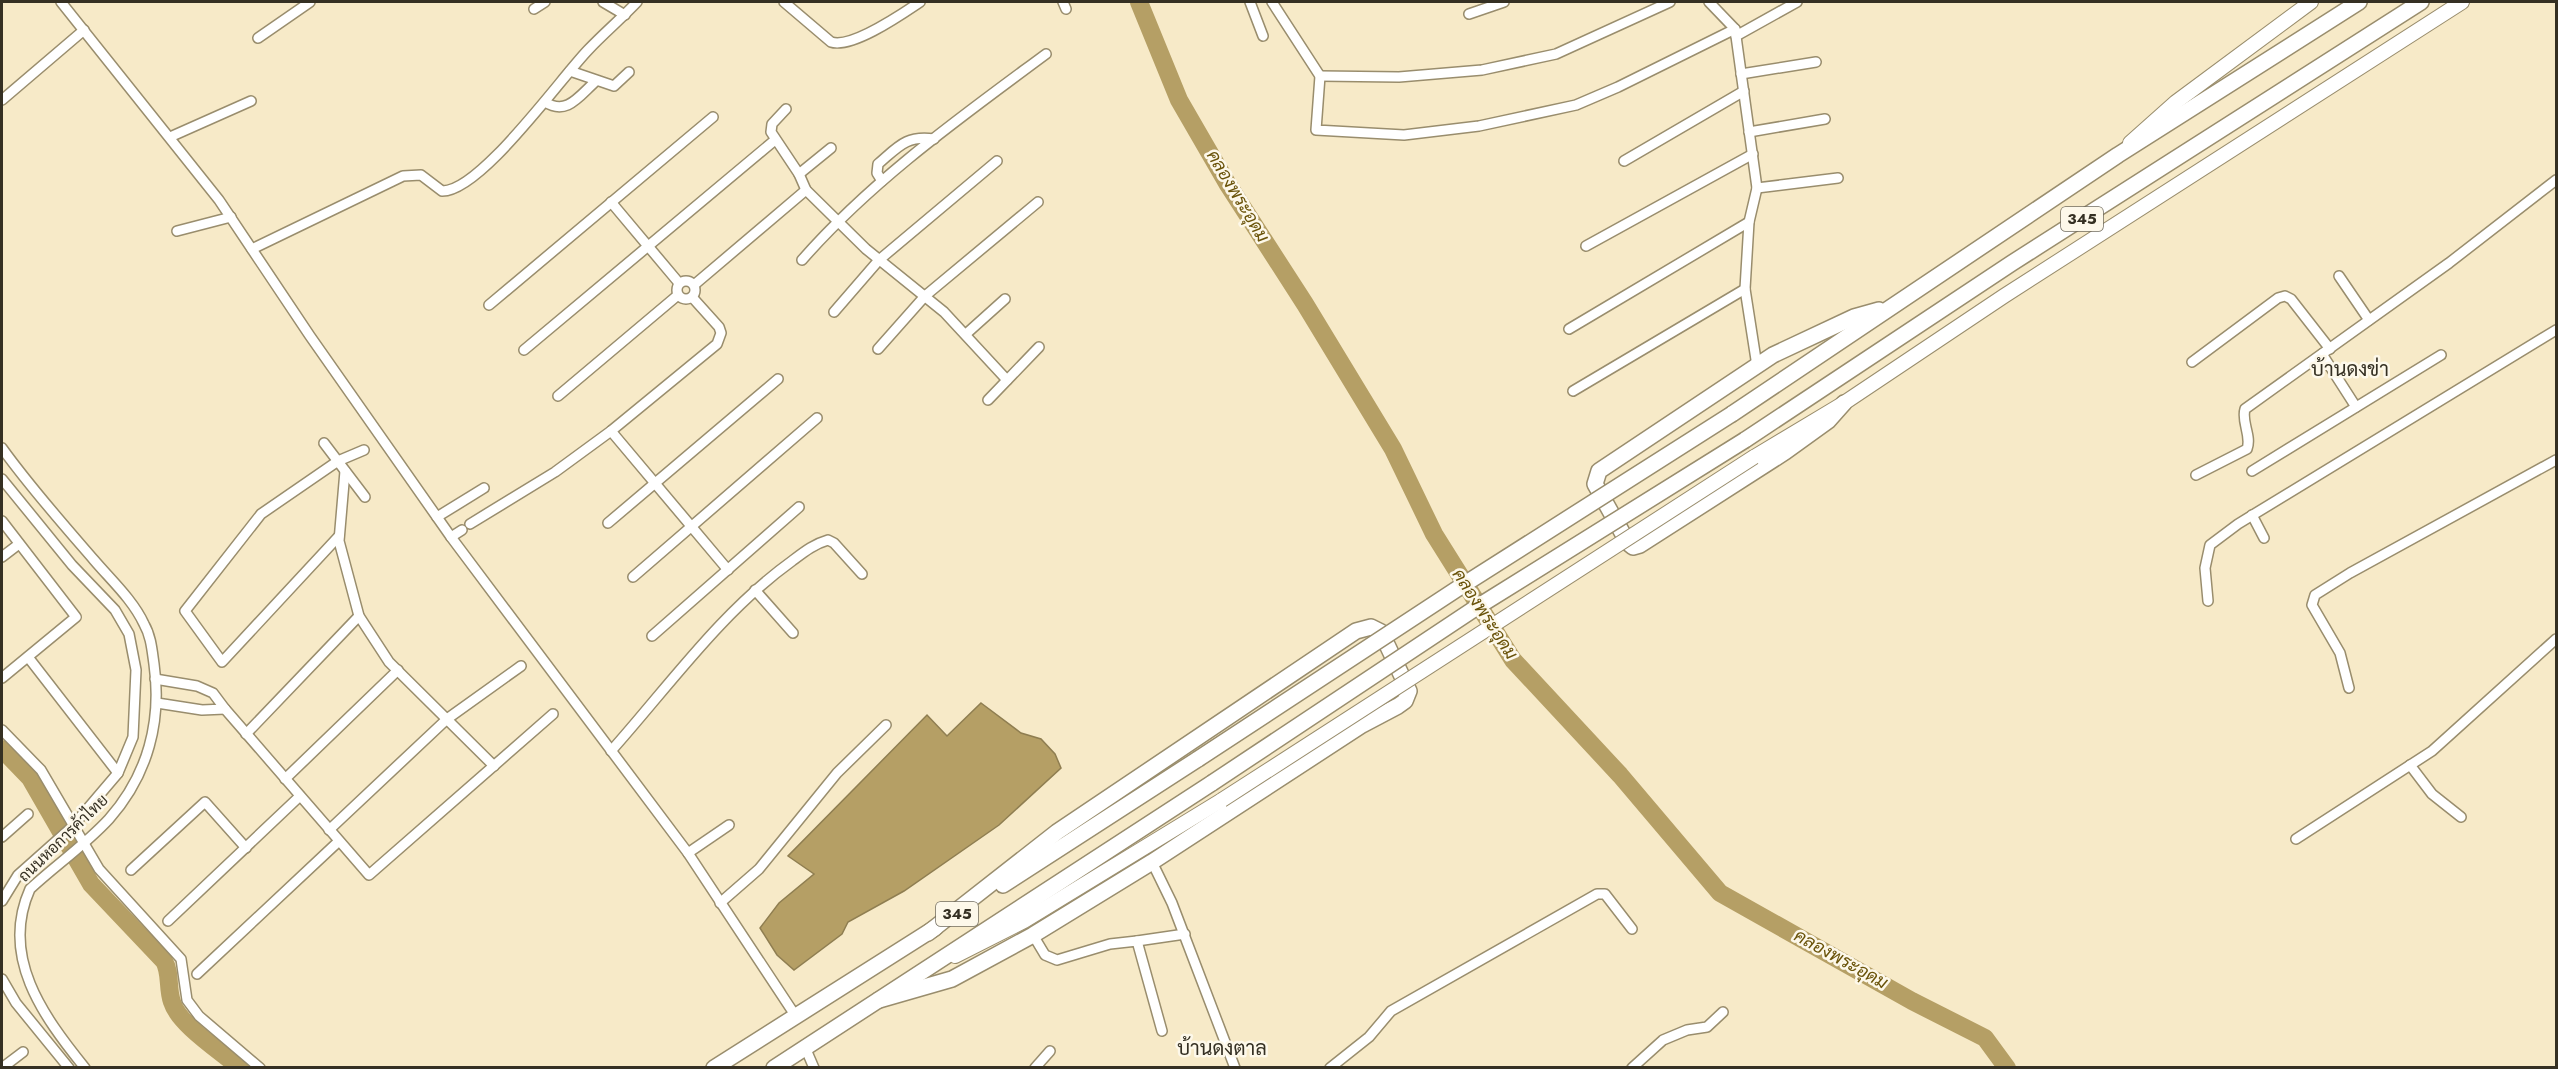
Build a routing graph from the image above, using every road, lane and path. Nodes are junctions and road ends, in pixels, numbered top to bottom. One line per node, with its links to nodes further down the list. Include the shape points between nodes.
1 (61, 2): 21 (street)
2 (310, 2): 24 (street)
3 (545, 2): 18 (street)
4 (603, 2): 20 (street)
5 (637, 2): 20 (street)
6 (784, 2): 7 (street, via 837,44 858,38)
7 (920, 2)
8 (1250, 2): 23 (street)
9 (1272, 2): 30 (street)
10 (1504, 2): 19 (street)
11 (1670, 2): 30 (street, via 1556,54 1482,70 1399,77)
12 (1709, 2): 22 (street)
13 (1797, 2): 22 (street)
14 (2311, 2): 45 (main road, 345, via 2176,102)
15 (2358, 2): 45 (main road, 345)
16 (2421, 2): 170 (main road, 345, bridge, via 2012,263 1745,440 1474,609)
17 (2462, 2): 92 (main road, 345)
18 (534, 9)
19 (1469, 14)
20 (625, 15): 27 (street)
21 (84, 30): 33 (street); 40 (street)
22 (1735, 32): 29 (street); 30 (street, via 1576,105 1479,126 1404,135 1316,130)
23 (1263, 36)
24 (258, 38)
25 (1046, 54): 41 (street)
26 (1816, 62): 29 (street)
27 (570, 71): 31 (street); 35 (street)
28 (629, 72): 31 (street, via 614,86)
29 (1741, 74): 32 (street)
30 (1320, 76)
31 (596, 81): 35 (street, via 564,107 554,108)
32 (1744, 91): 39 (street); 47 (street)
33 (2, 100)
34 (251, 101): 40 (street)
35 (545, 102): 62 (street, via 459,187 442,191 420,175 403,176)
36 (786, 109): 42 (street, via 770,128)
37 (713, 117): 55 (street)
38 (1826, 119): 39 (street)
39 (1749, 132): 44 (street)
40 (170, 137): 56 (street)
41 (934, 139): 51 (street); 51 (street, via 917,137 900,146 878,164 877,173)
42 (775, 140): 48 (street); 60 (street)
43 (831, 148): 48 (street)
44 (1753, 154): 52 (street); 61 (street)
45 (2118, 155): 74 (main road, 345)
46 (997, 161): 64 (street)
47 (1624, 161)
48 (799, 174): 53 (street)
49 (1838, 178): 52 (street)
50 (2556, 180): 76 (street)
51 (882, 181): 57 (street)
52 (1757, 189): 58 (street)
53 (806, 190): 57 (street); 67 (street)
54 (1038, 201): 70 (street)
55 (611, 202): 60 (street); 73 (street)
56 (231, 217): 59 (street); 62 (street)
57 (836, 221): 63 (street); 64 (street)
58 (1749, 222): 68 (street); 77 (street)
59 (177, 231)
60 (648, 246): 66 (street); 81 (street)
61 (1586, 246)
62 (252, 249): 110 (street)
63 (802, 260)
64 (879, 260): 70 (street); 75 (street)
65 (2338, 276): 76 (street)
66 (680, 283): 67 (street); 69 (street)
67 (694, 285): 71 (street)
68 (1745, 289): 86 (street); 89 (street)
69 (678, 295): 71 (street); 90 (street)
70 (926, 296): 79 (street); 82 (street)
71 (692, 297): 95 (street, via 719,327 717,344)
72 (1005, 300): 79 (street)
73 (489, 305)
74 (1890, 307): 86 (main road, via 1854,317 1788,346); 164 (main road, 345, bridge, via 1732,414)
75 (834, 312)
76 (2369, 320): 83 (street)
77 (1569, 329)
78 (2556, 330): 109 (street)
79 (966, 334): 88 (street)
80 (1039, 347): 88 (street)
81 (524, 350)
82 (878, 350)
83 (2326, 352): 85 (street, via 2285,296); 93 (street); 103 (street, via 2245,409 2247,449)
84 (2441, 355): 93 (street)
85 (2192, 362)
86 (1757, 366): 92 (main road, via 1599,471 1595,484 1633,547 1785,452 1828,421)
87 (778, 379): 105 (street)
88 (1007, 380): 91 (street)
89 (1573, 391)
90 (558, 396)
91 (988, 400)
92 (1844, 403): 170 (main road, 345, bridge, via 1222,800 1024,921)
93 (2356, 407): 102 (street)
94 (817, 418): 113 (street)
95 (611, 431): 105 (street); 115 (street, via 555,472)
96 (324, 444): 100 (street)
97 (2, 448): 132 (street, ถนนหอการค้าไทย, via 144,624)
98 (364, 450): 100 (street)
99 (2556, 460): 133 (street, via 2315,595 2312,605 2344,662)
100 (338, 461): 101 (street); 114 (street, via 261,514 185,611 222,662)
101 (345, 471): 107 (street); 114 (street)
102 (2252, 471)
103 (2196, 475)
104 (2, 479): 144 (street, ถนนหอการค้าไทย, via 72,565 115,610 129,634 136,670 136,708 133,736)
105 (655, 483): 112 (street); 113 (street)
106 (484, 488): 110 (street)
107 (365, 497)
108 (799, 507): 119 (street)
109 (2252, 515): 116 (street); 123 (street, via 2210,545 2206,562)
110 (437, 518): 115 (street)
111 (2, 521): 117 (street)
112 (608, 523)
113 (692, 526): 119 (street); 121 (street)
114 (339, 536): 124 (street)
115 (451, 537): 141 (street)
116 (2264, 538)
117 (19, 544): 118 (street); 128 (street, via 76,617)
118 (2, 557)
119 (728, 570): 126 (street)
120 (862, 574): 122 (street, via 828,540 814,545)
121 (633, 577)
122 (755, 590): 125 (street); 141 (street, via 708,638)
123 (2208, 601)
124 (359, 616): 130 (street); 140 (street)
125 (793, 633)
126 (652, 636)
127 (2556, 639): 142 (street, via 2446,739)
128 (28, 657): 131 (street); 144 (street)
129 (521, 666): 137 (street)
130 (398, 670): 137 (street); 145 (street)
131 (2, 678)
132 (155, 679): 134 (street, ถนนหอการค้าไทย); 135 (street, via 197,686 213,693)
133 (2349, 688)
134 (157, 704): 135 (street); 155 (street, ถนนหอการค้าไทย, via 147,758 109,819)
135 (225, 709): 140 (street)
136 (553, 714): 143 (street)
137 (447, 718): 143 (street); 151 (street)
138 (886, 725): 161 (street, via 837,773 759,869)
139 (2, 730): 150 (street, via 40,770)
140 (246, 734): 145 (street)
141 (611, 751): 157 (street)
142 (2410, 765): 148 (street, via 2433,794); 153 (street)
143 (494, 766): 154 (street, via 369,875)
144 (118, 773): 150 (street, ถนนหอการค้าไทย)
145 (285, 779): 146 (street)
146 (300, 796): 151 (street); 156 (street)
147 (28, 814): 152 (street)
148 (2461, 817)
149 (729, 825): 157 (street)
150 (70, 828): 155 (street); 160 (street, ถนนหอการค้าไทย, via 18,875)
151 (330, 830): 154 (street)
152 (2, 837)
153 (2296, 839)
154 (339, 841): 171 (street)
155 (83, 844): 168 (street, ถนนหอการค้าไทย, via 22,900 11,924); 184 (street, via 109,881 180,959 187,1000 199,1016)
156 (246, 848): 159 (street, via 205,802); 162 (street)
157 (688, 853): 161 (street)
158 (1152, 862): 164 (main road, via 1405,701 1409,691 1381,632 1364,628 1346,637 1057,832); 165 (street); 166 (main road)
159 (131, 870)
160 (2, 901)
161 (720, 903): 175 (street)
162 (168, 921)
163 (1632, 929): 189 (street, via 1605,894 1597,894 1391,1011 1369,1037)
164 (928, 933): 175 (main road, 345)
165 (1185, 934): 167 (street); 180 (street)
166 (1033, 935): 167 (street, via 1045,955 1057,960 1110,944); 173 (main road, via 952,979)
167 (1137, 941): 176 (street)
168 (9, 942)
169 (14, 968): 183 (street, via 27,993)
170 (929, 968): 173 (main road, 345)
171 (197, 974)
172 (2, 979): 182 (street, via 16,1003)
173 (879, 1000): 177 (main road, 345)
174 (1723, 1012): 190 (street, via 1707,1027 1663,1040)
175 (795, 1015): 185 (main road, 345)
176 (1162, 1030)
177 (805, 1047): 186 (main road, 345); 187 (street)
178 (1050, 1051): 188 (street)
179 (23, 1052): 181 (street)
180 (1233, 1064)
181 (2, 1068)
182 (69, 1068)
183 (85, 1068)
184 (260, 1068)
185 (714, 1068)
186 (774, 1068)
187 (814, 1068)
188 (1035, 1068)
189 (1330, 1068)
190 (1632, 1068)

